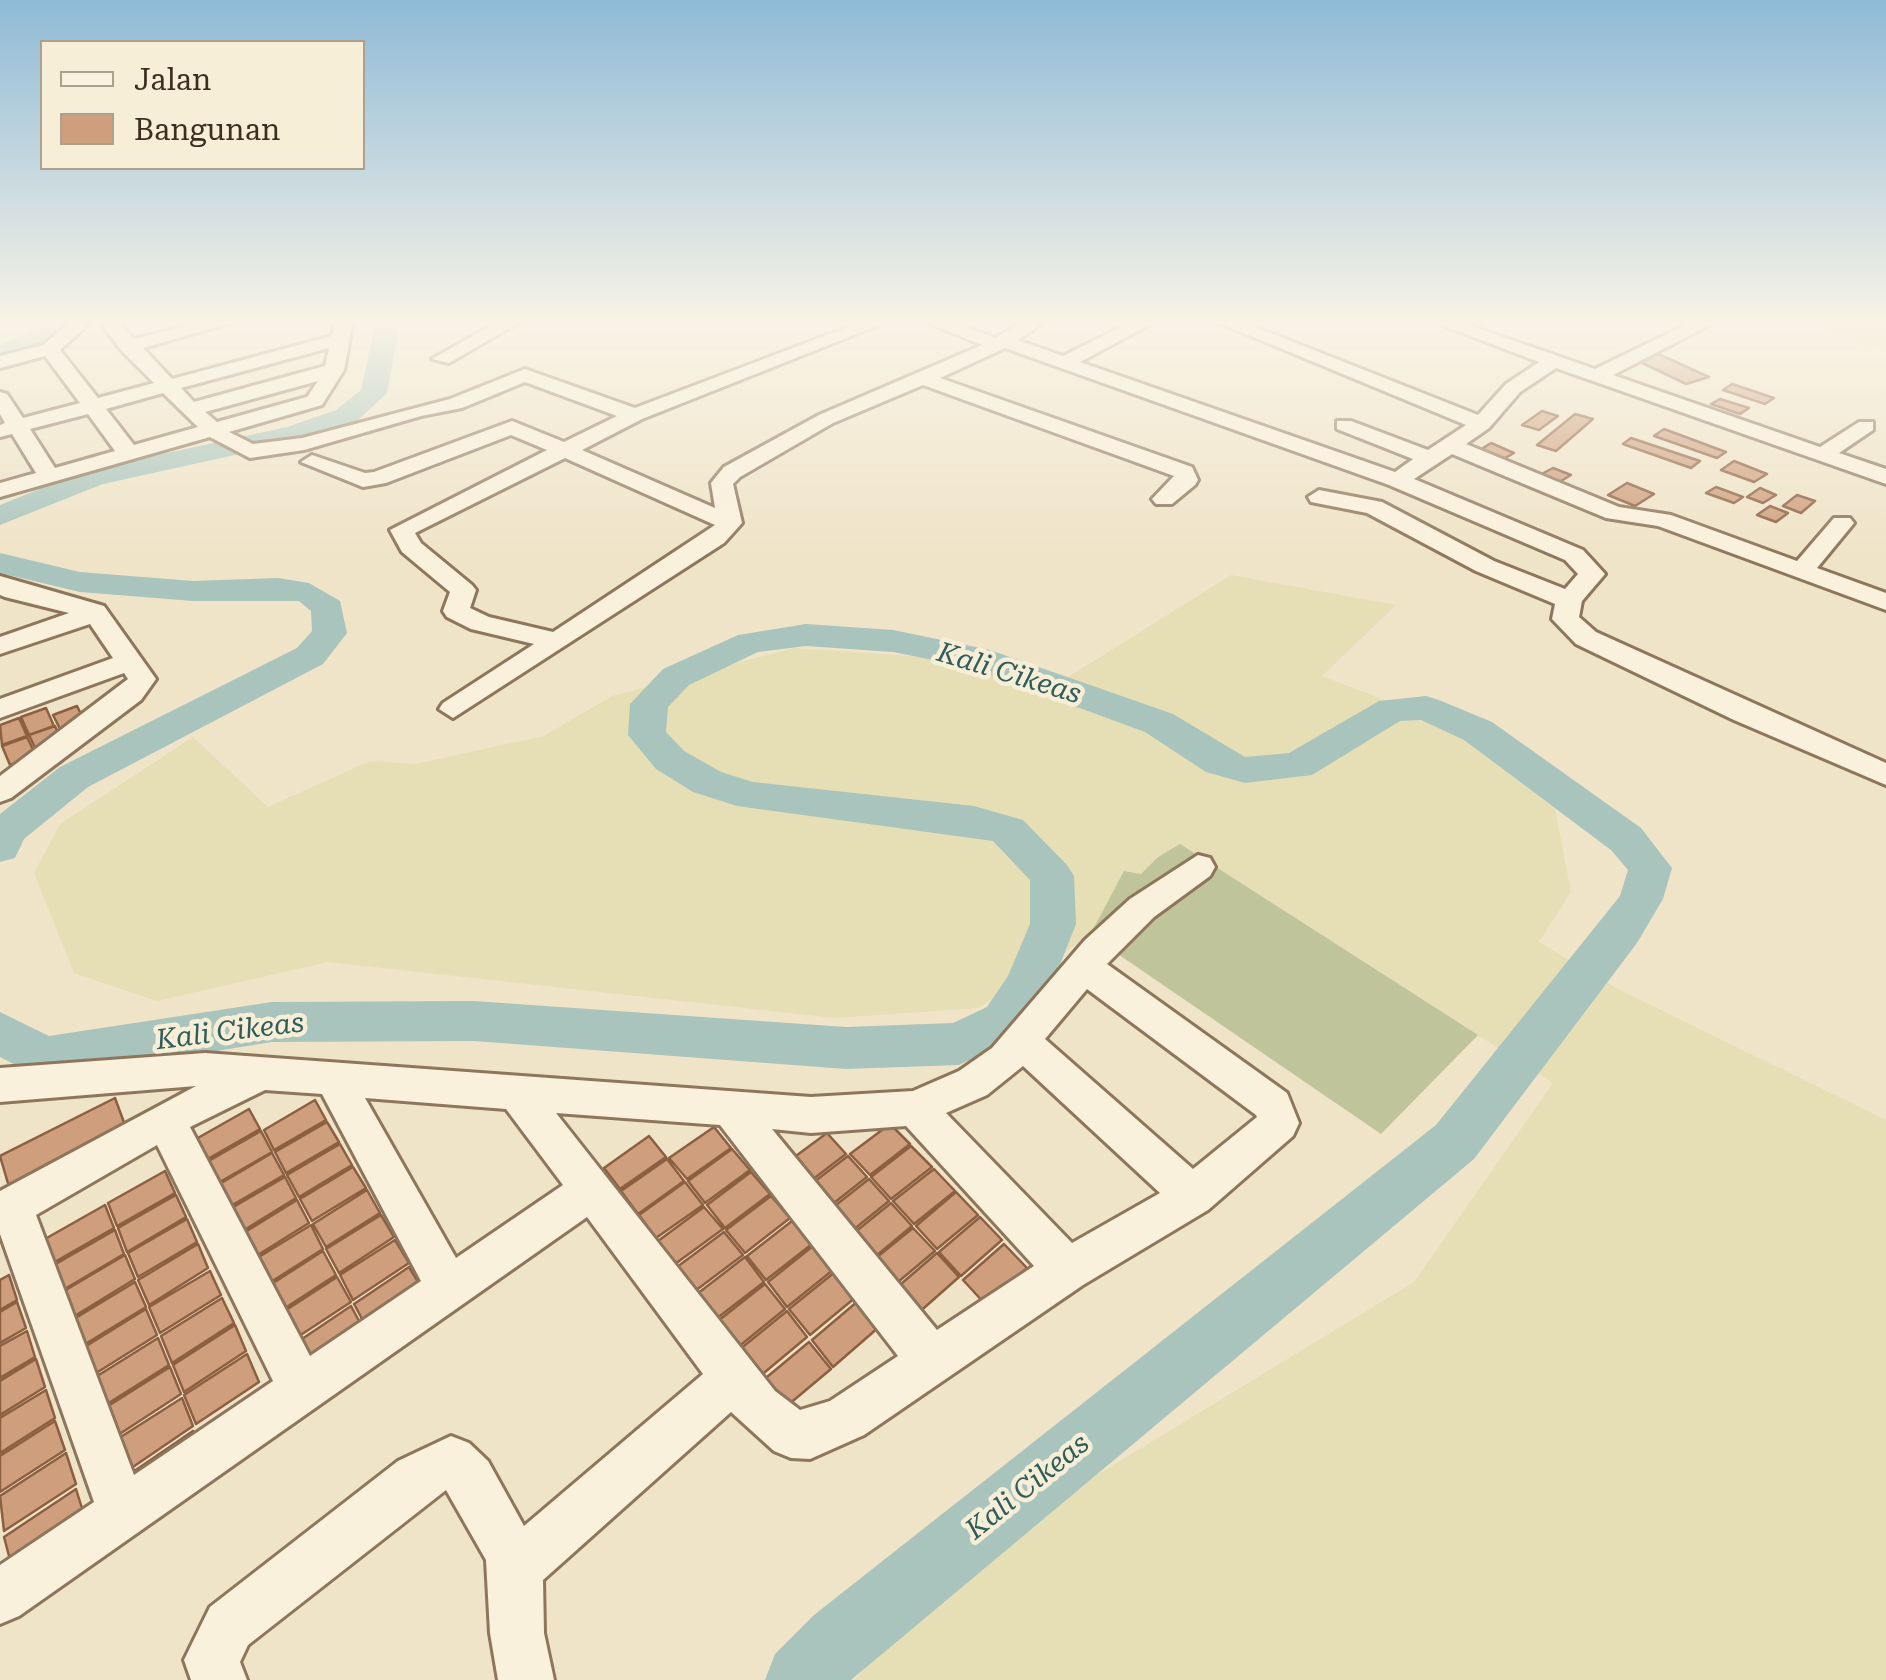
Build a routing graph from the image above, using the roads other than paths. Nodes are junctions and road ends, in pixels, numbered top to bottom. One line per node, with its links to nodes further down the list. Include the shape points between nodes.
1 (0, 399): 22 (street)
2 (89, 399): 16 (street)
3 (110, 399): 16 (street)
4 (179, 399): 17 (street)
5 (228, 399): 17 (street)
6 (316, 399): 23 (street)
7 (468, 399): 23 (street, via 304,444 260,451)
8 (592, 399): 18 (street)
9 (675, 399): 18 (street)
10 (871, 399): 38 (street, via 732,472 722,483)
11 (984, 399): 37 (street, via 1184,472 1187,480)
12 (1170, 399): 34 (street)
13 (1420, 399): 19 (street)
14 (1502, 399): 19 (street)
15 (1670, 399): 28 (street)
16 (93, 404): 22 (street); 27 (street)
17 (190, 410): 23 (street)
18 (635, 415): 26 (street)
19 (1482, 424): 25 (street)
20 (1344, 425): 29 (street)
21 (1866, 426): 28 (street)
22 (7, 429): 32 (street)
23 (227, 439): 27 (street)
24 (371, 443): 31 (street)
25 (1450, 445): 29 (street); 41 (street, via 1614,513 1663,520)
26 (570, 450): 31 (street, via 512,427); 38 (street); 47 (street, via 402,530 411,546 463,590 456,611)
27 (129, 454): 32 (street)
28 (1822, 455): 33 (street)
29 (1429, 458): 34 (street)
30 (312, 462): 31 (street, via 363,480)
31 (418, 463)
32 (48, 474): 35 (street)
33 (1886, 477)
34 (1397, 480): 42 (street, via 1574,555)
35 (0, 490)
36 (1319, 498): 44 (street, via 1374,507 1484,566)
37 (1164, 499)
38 (730, 523): 47 (street, via 696,553)
39 (1842, 524): 41 (street)
40 (1581, 535): 42 (street, via 1606,560)
41 (1800, 571): 45 (street)
42 (1592, 574): 44 (street)
43 (0, 584): 46 (street)
44 (1569, 600): 53 (street, via 1566,619 1586,638)
45 (1886, 602)
46 (95, 613): 48 (street); 49 (street)
47 (557, 641): 51 (street)
48 (0, 646)
49 (130, 661): 50 (street); 52 (street, via 142,685)
50 (0, 709)
51 (453, 709)
52 (14, 774): 54 (street)
53 (1886, 775)
54 (0, 791)
55 (1198, 867): 56 (street, via 1142,908)
56 (1084, 968): 57 (street); 66 (street, via 1279,1115 1273,1133)
57 (1022, 1042): 62 (street, via 973,1083); 66 (street)
58 (266, 1071): 59 (street); 60 (street, via 204,1069); 64 (street)
59 (334, 1080): 61 (street); 69 (street)
60 (0, 1085)
61 (516, 1090): 63 (street); 65 (street)
62 (916, 1108): 63 (street, via 811,1115); 68 (street)
63 (732, 1110): 70 (street)
64 (165, 1120): 67 (street); 72 (street)
65 (590, 1192): 69 (street); 71 (street)
66 (1193, 1196): 68 (street)
67 (6, 1210): 73 (street)
68 (1067, 1270): 70 (street)
69 (449, 1289): 72 (street)
70 (930, 1359): 71 (street, via 847,1418 810,1435 773,1424)
71 (734, 1378): 74 (street)
72 (302, 1389): 73 (street)
73 (123, 1512): 75 (street)
74 (514, 1570): 76 (street, via 470,1479 451,1462 416,1479 230,1626 212,1660); 77 (street)
75 (0, 1597)
76 (218, 1680)
77 (526, 1680)

